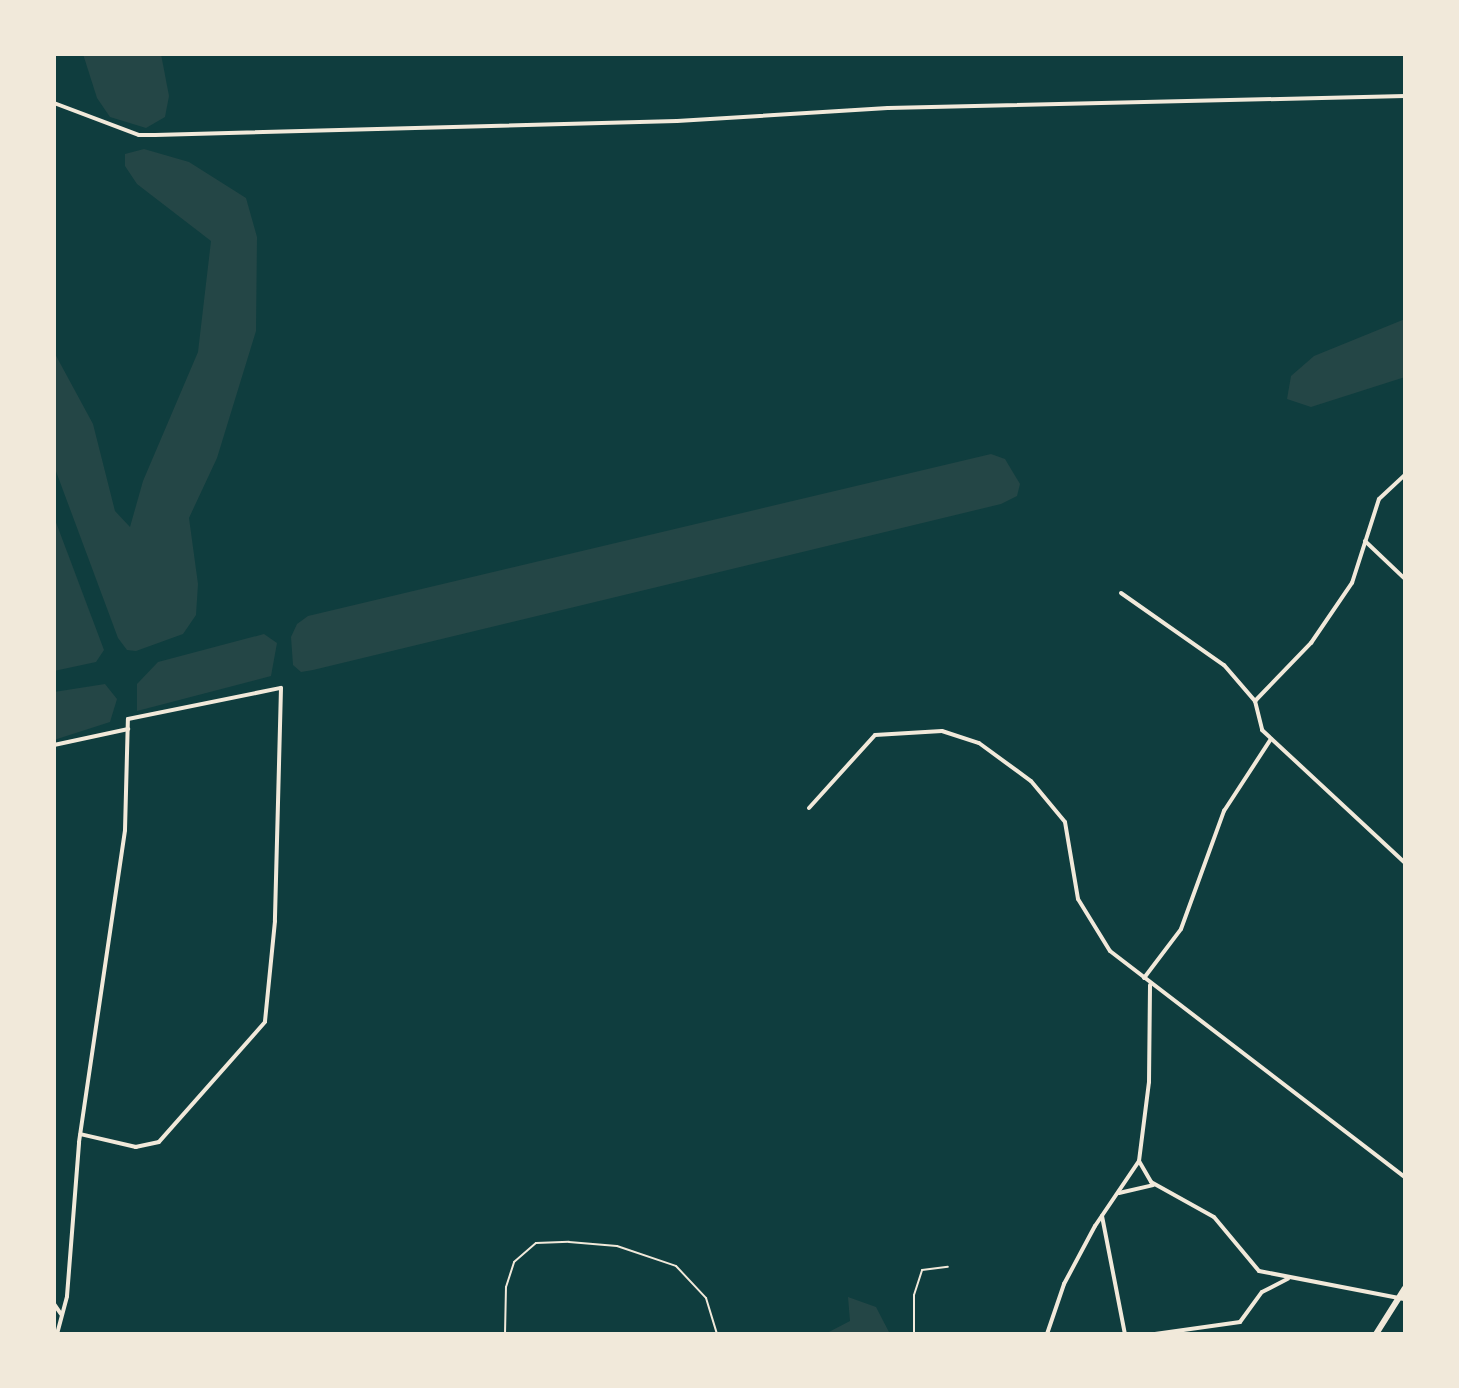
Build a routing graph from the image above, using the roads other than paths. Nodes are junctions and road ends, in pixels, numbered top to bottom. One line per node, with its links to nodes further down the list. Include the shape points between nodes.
1 (1405, 96): 2 (street, via 139,135)
2 (54, 103)
3 (1405, 475): 4 (street, via 1379,499)
4 (1365, 541): 5 (street); 7 (street, via 1352,583 1311,643)
5 (1405, 579)
6 (1121, 593): 7 (street, via 1197,642)
7 (1255, 701): 9 (street, via 1257,721)
8 (128, 729): 10 (street); 15 (street, via 125,830); 15 (street, via 128,719 281,688 275,921 265,1022 159,1142 136,1147)
9 (1271, 739): 12 (street); 13 (street, via 1224,811 1181,929)
10 (54, 745)
11 (809, 808): 13 (street, via 875,735 942,731 979,743 1031,781 1065,822 1078,899 1095,932)
12 (1405, 863)
13 (1143, 979): 14 (street)
14 (1150, 985): 16 (street, via 1149,1082); 17 (street)
15 (80, 1134): 26 (street)
16 (1139, 1161): 18 (street); 19 (street)
17 (1405, 1177)
18 (1156, 1185): 19 (street); 22 (street, via 1214,1217 1259,1271)
19 (1117, 1194): 20 (street)
20 (1102, 1216): 31 (street, via 1064,1284); 32 (street)
21 (948, 1267): 30 (lane, via 922,1270 914,1295)
22 (1288, 1279): 24 (street); 33 (street, via 1262,1292 1240,1322)
23 (1405, 1288): 24 (main road)
24 (1403, 1297): 34 (main road)
25 (54, 1304): 26 (street)
26 (61, 1314): 27 (street)
27 (57, 1334)
28 (505, 1334): 29 (lane, via 506,1287 514,1262 536,1243 569,1242 617,1246 676,1266 706,1298)
29 (717, 1334)
30 (914, 1334)
31 (1047, 1334)
32 (1125, 1334)
33 (1155, 1334)
34 (1376, 1334)

